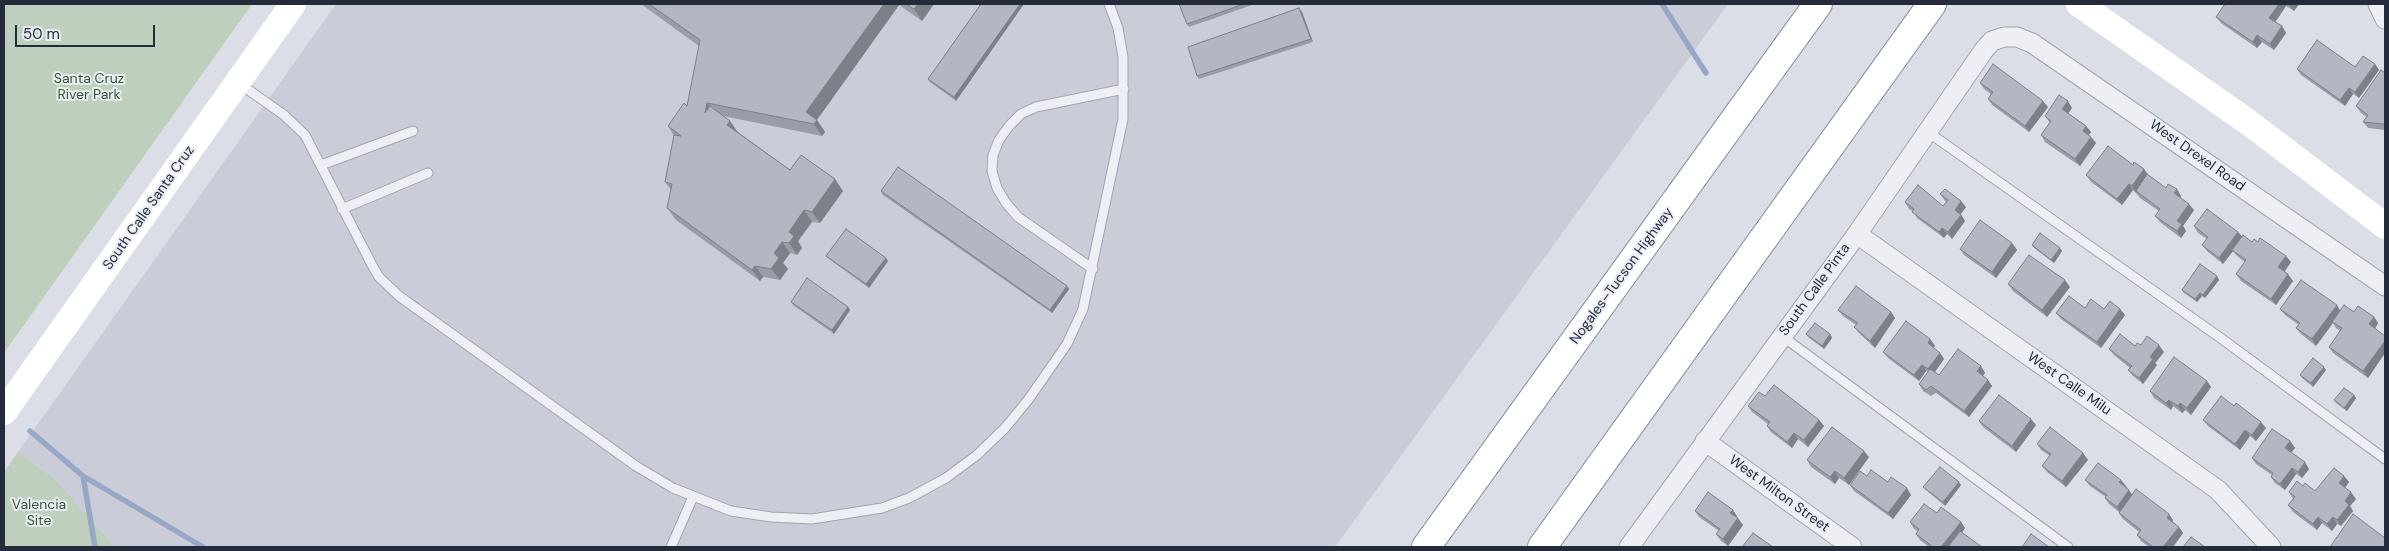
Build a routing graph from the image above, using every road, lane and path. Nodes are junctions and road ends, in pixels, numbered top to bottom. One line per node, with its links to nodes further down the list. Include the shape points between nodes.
1 (294, 4): 9 (street, South Calle Santa Cruz)
2 (1109, 4): 10 (lane, via 1121,42)
3 (1818, 4): 27 (highway, Nogales–Tucson Highway)
4 (1932, 4): 28 (highway)
5 (2078, 4): 16 (street, via 2248,122)
6 (2378, 4): 7 (street)
7 (2385, 19)
8 (2004, 37): 12 (street, South Calle Pinta, via 1992,41 1984,50); 19 (street, West Drexel Road, via 2032,43)
9 (238, 82): 13 (lane, via 295,124 305,135); 21 (street, South Calle Santa Cruz)
10 (1124, 89): 18 (lane, via 1121,134); 18 (lane, via 1036,107 1021,114 999,140 993,155 996,188 1018,217)
11 (412, 131): 13 (lane)
12 (1926, 131): 17 (street, South Calle Pinta); 23 (lane)
13 (321, 165): 15 (lane)
14 (428, 173): 15 (lane)
15 (342, 209): 24 (lane, via 379,277 399,296 636,466)
16 (2385, 226)
17 (1857, 234): 20 (street, South Calle Pinta); 31 (street, West Calle Milu, via 2218,490)
18 (1093, 269): 24 (lane, via 1076,327 1028,400 977,455 930,487 882,508 812,519 750,514)
19 (2385, 286)
20 (1782, 336): 22 (street, South Calle Pinta); 30 (lane)
21 (4, 412)
22 (1705, 441): 25 (street, South Calle Pinta); 29 (street, West Milton Street)
23 (2385, 459)
24 (692, 497): 26 (lane)
25 (1633, 546)
26 (671, 547)
27 (1426, 547)
28 (1542, 547)
29 (1852, 547)
30 (2068, 547)
31 (2271, 547)

